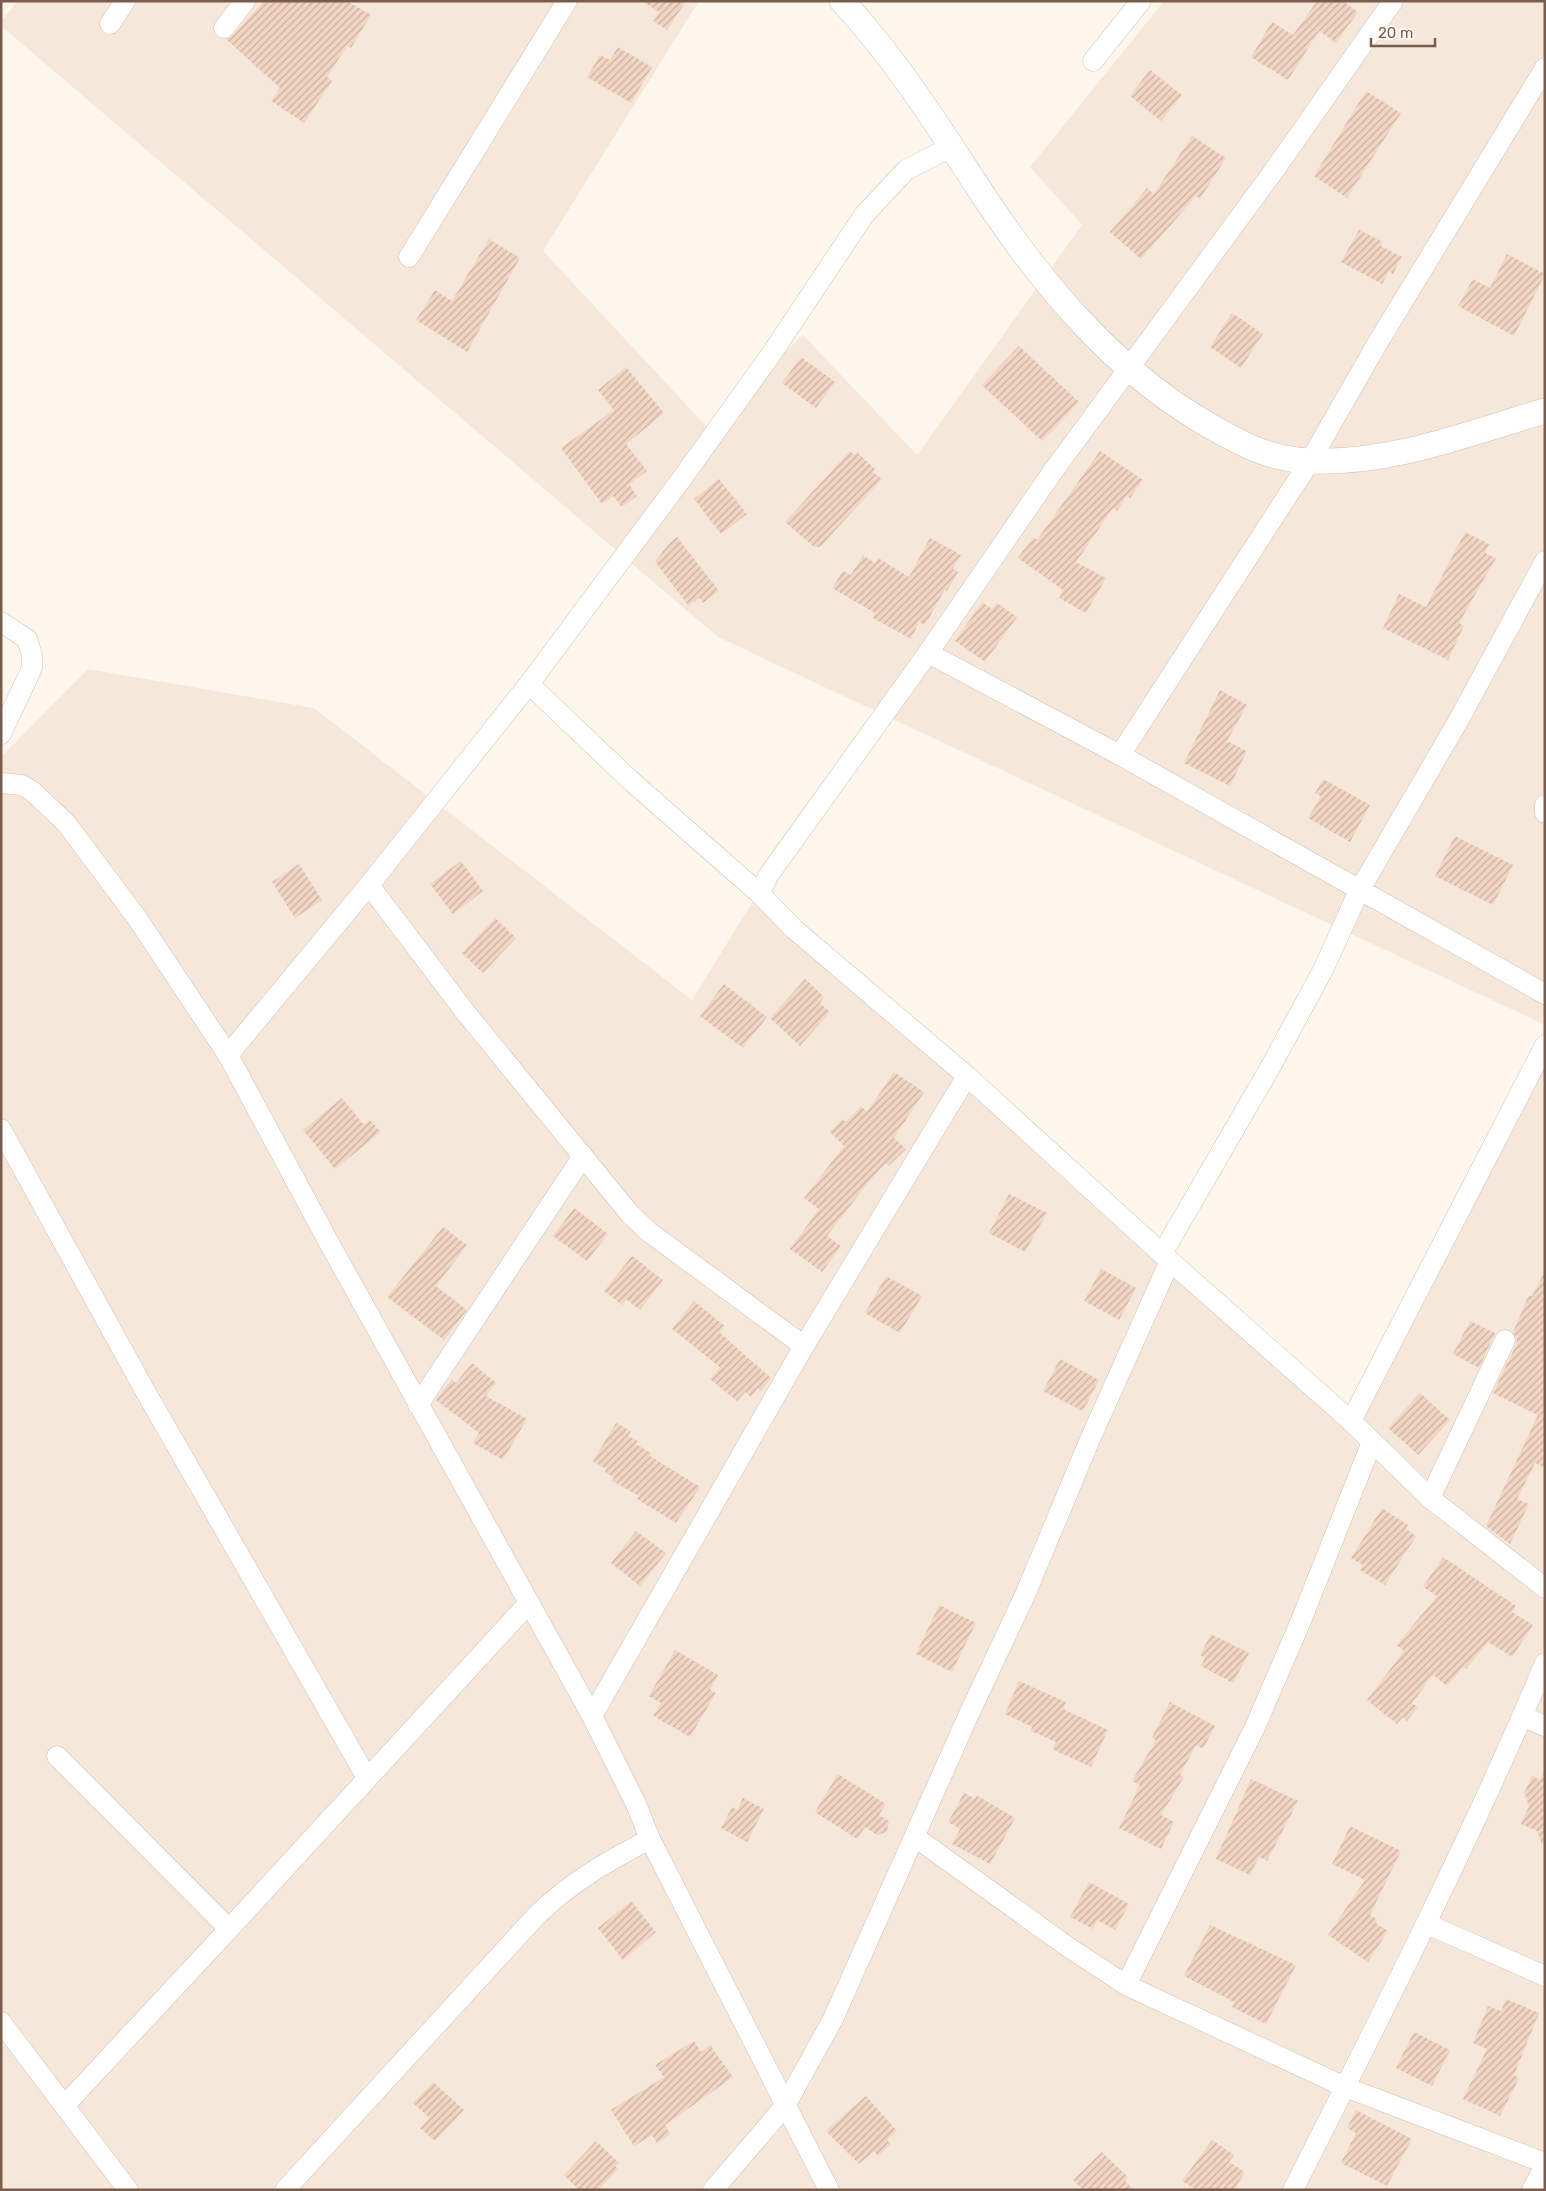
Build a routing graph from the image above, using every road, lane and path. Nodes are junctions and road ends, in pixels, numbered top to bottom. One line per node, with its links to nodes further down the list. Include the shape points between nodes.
1 (125, 1): 7 (street)
2 (245, 1): 8 (street)
3 (567, 1): 12 (street)
4 (842, 1): 11 (street, via 879,45)
5 (1141, 1): 9 (street)
6 (1393, 1): 13 (street)
7 (110, 24)
8 (224, 28)
9 (1093, 61)
10 (1542, 76): 15 (street)
11 (953, 146): 13 (street, via 1034,266 1069,310); 19 (street, via 906,170 864,215 700,454)
12 (409, 257)
13 (1129, 369): 15 (street, via 1186,412 1253,449 1275,457); 18 (street, via 1046,481)
14 (1545, 411): 15 (street, via 1384,457)
15 (1310, 461): 21 (street)
16 (1545, 561): 26 (street, via 1457,724)
17 (1, 622): 20 (street, via 27,639 32,668)
18 (928, 653): 21 (street); 27 (street, via 768,876)
19 (529, 684): 25 (street); 27 (street, via 630,780)
20 (1, 734)
21 (1120, 755): 26 (street)
22 (1, 783): 30 (street, via 22,785 66,822 137,918)
23 (1545, 805): 24 (street)
24 (1545, 813)
25 (370, 885): 30 (street); 33 (street, via 466,1013)
26 (1360, 891): 28 (street); 34 (street, via 1309,996)
27 (760, 894): 31 (street, via 794,929)
28 (1545, 994)
29 (1545, 1045): 38 (street)
30 (228, 1055): 37 (street)
31 (967, 1076): 34 (street); 36 (street)
32 (1, 1129): 48 (street, via 144,1390)
33 (583, 1156): 36 (street, via 648,1232); 37 (street)
34 (1166, 1258): 38 (street); 49 (street, via 1025,1595 968,1714)
35 (1505, 1340): 40 (street)
36 (804, 1346): 44 (street)
37 (418, 1404): 42 (street)
38 (1351, 1421): 39 (street)
39 (1372, 1442): 40 (street); 54 (street, via 1255,1727)
40 (1430, 1498): 41 (street)
41 (1545, 1588)
42 (528, 1604): 44 (street); 48 (street)
43 (1545, 1663): 45 (street)
44 (592, 1716): 50 (street)
45 (1522, 1716): 46 (street); 51 (street)
46 (1545, 1726)
47 (57, 1756): 52 (street)
48 (367, 1778): 52 (street)
49 (915, 1837): 54 (street); 58 (street, via 833,2019)
50 (650, 1839): 58 (street); 61 (street, via 592,1870 562,1891 537,1915)
51 (1427, 1924): 53 (street); 56 (street)
52 (230, 1929): 57 (street)
53 (1545, 1976)
54 (1126, 1985): 56 (street)
55 (1, 2022): 57 (street)
56 (1345, 2087): 59 (street); 64 (street)
57 (64, 2106): 60 (street)
58 (784, 2106): 62 (street); 63 (street)
59 (1545, 2164): 65 (street)
60 (128, 2190)
61 (285, 2190)
62 (712, 2190)
63 (829, 2190)
64 (1293, 2190)
65 (1532, 2190)

